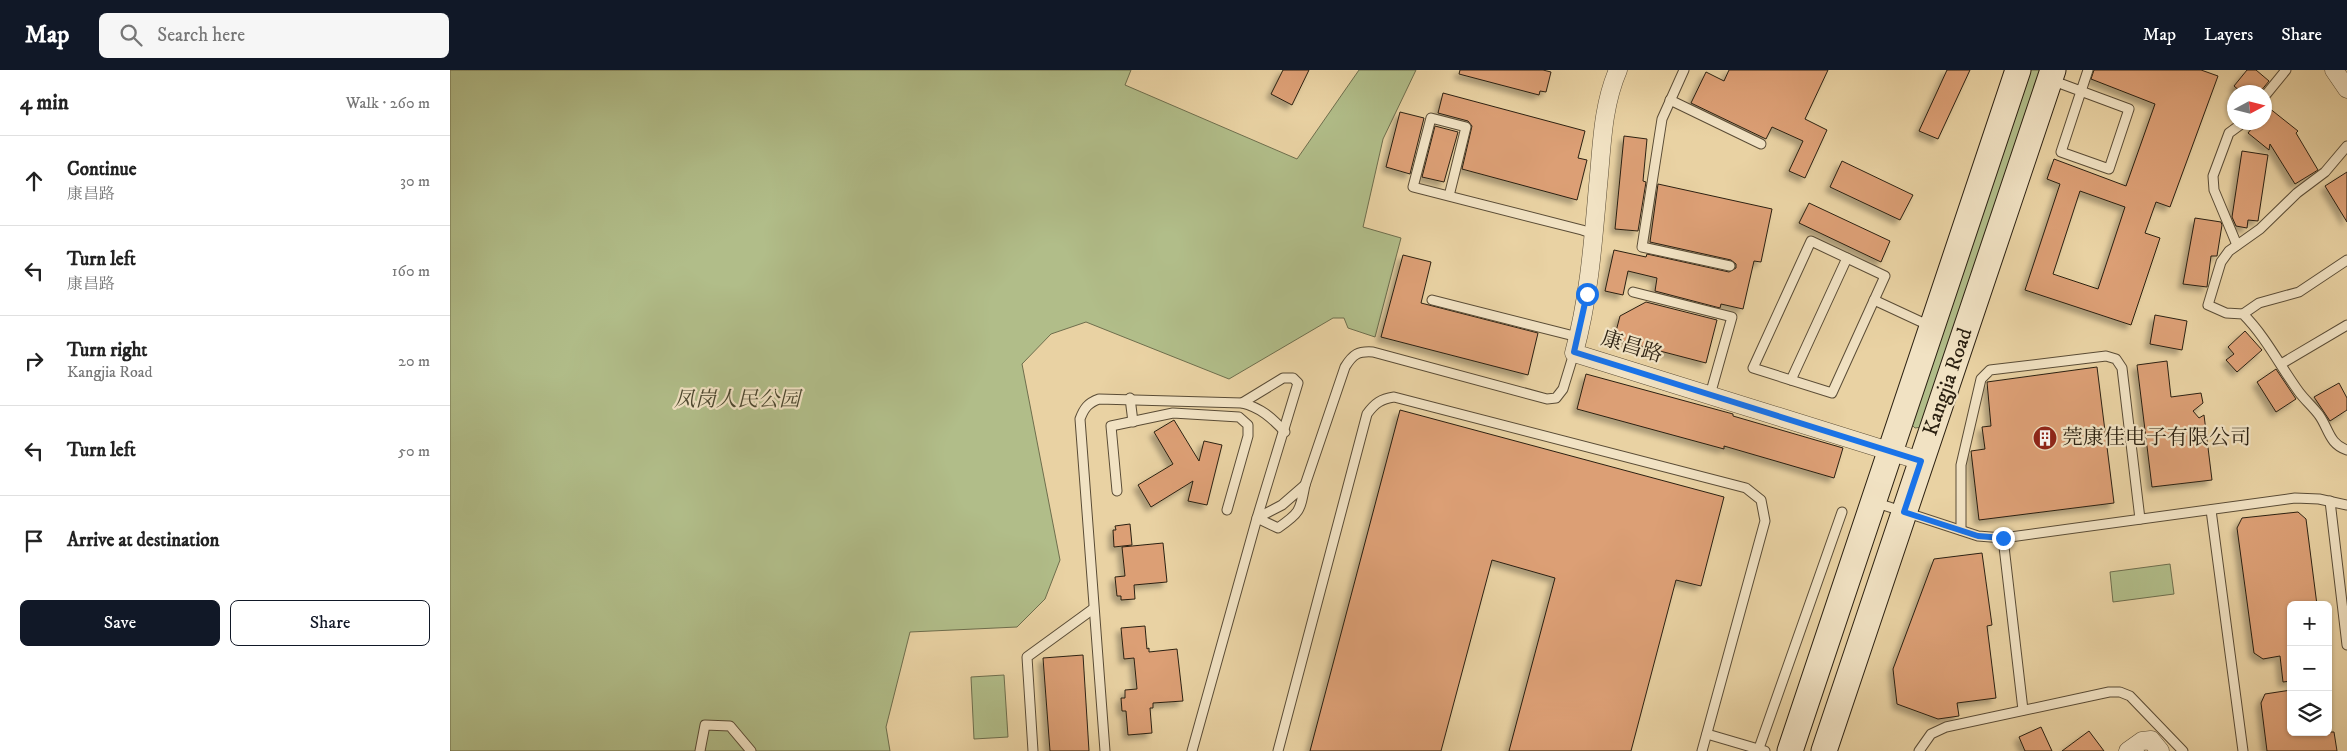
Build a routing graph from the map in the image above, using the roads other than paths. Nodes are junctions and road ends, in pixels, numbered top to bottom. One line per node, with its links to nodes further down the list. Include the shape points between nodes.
1 (1618, 70): 16 (street, 康昌路, via 1605,111)
2 (1684, 70): 11 (lane)
3 (2018, 70): 26 (street, Kangjia Road)
4 (2088, 70): 10 (lane)
5 (2286, 70): 8 (lane)
6 (2334, 70): 9 (street)
7 (2051, 75): 10 (lane); 37 (street, Kangjia Road)
8 (2272, 87)
9 (2347, 89)
10 (2081, 91): 10 (lane, via 2061,152 2109,169 2129,109)
11 (1670, 100): 13 (lane); 20 (lane, via 1662,119 1642,247)
12 (2233, 130): 17 (lane, via 2223,145 2213,176 2214,190)
13 (1761, 144)
14 (2347, 146): 17 (lane, via 2325,172)
15 (1449, 196): 15 (lane, via 1466,127 1431,118 1413,187); 16 (lane)
16 (1594, 234): 27 (street, 康昌路, via 1587,294)
17 (2237, 245): 24 (lane, via 2221,262 2208,305 2226,313)
18 (1848, 258): 23 (lane, via 1885,276); 29 (lane); 29 (lane, via 1811,241 1753,368)
19 (2347, 260): 24 (lane, via 2299,292 2259,303)
20 (1730, 266)
21 (1634, 292): 30 (lane, via 1732,317)
22 (1432, 300): 27 (lane)
23 (1874, 300): 26 (lane); 29 (lane, via 1832,393)
24 (2243, 314): 28 (lane)
25 (2347, 325): 28 (lane)
26 (1932, 327): 35 (street, Kangjia Road)
27 (1576, 345): 30 (street, 康昌路); 38 (lane, via 1563,389 1556,398 1547,399 1360,351 1345,367)
28 (2281, 364): 36 (lane, via 2322,418 2334,443)
29 (1791, 380)
30 (1710, 395): 35 (street, 康昌路)
31 (1130, 398): 32 (lane); 33 (lane); 51 (lane, via 1099,398 1090,402 1080,419)
32 (1242, 403): 34 (lane, via 1258,407); 34 (lane, via 1284,378 1293,378 1298,383)
33 (1133, 422): 39 (lane, via 1110,426); 43 (lane, via 1173,413 1239,417 1248,425 1248,436)
34 (1285, 432): 47 (lane)
35 (1891, 450): 37 (street, 康昌路); 41 (street, Kangjia Road)
36 (2347, 450)
37 (1921, 461): 46 (street, Kangjia Road)
38 (1305, 486): 47 (lane, via 1282,506); 47 (lane, via 1300,510 1278,528)
39 (1116, 491)
40 (2330, 501): 42 (lane); 44 (lane, via 2295,498); 52 (lane)
41 (1874, 502): 46 (lane); 63 (street, Kangjia Road)
42 (2347, 505)
43 (1226, 510)
44 (2211, 510): 48 (lane); 69 (lane)
45 (1842, 512): 55 (lane)
46 (1904, 512): 49 (lane); 64 (street, Kangjia Road)
47 (1257, 518): 60 (lane)
48 (2140, 519): 49 (lane, via 2122,368 2116,359 2106,356 1990,370 1981,380 1962,465); 50 (lane)
49 (1961, 530): 50 (lane, via 1978,536)
50 (2003, 538): 53 (lane)
51 (1093, 609): 58 (lane, via 1027,657); 59 (lane)
52 (2347, 645)
53 (2023, 710): 65 (lane, via 1946,727 1931,734); 68 (lane, via 2120,692 2139,704)
54 (1707, 734): 55 (lane); 61 (lane, via 1765,520 1761,500 1746,488 1394,397 1373,404 1367,414); 62 (lane)
55 (1761, 750)
56 (700, 751): 57 (lane, via 705,725 730,726)
57 (751, 751)
58 (1033, 751)
59 (1105, 751)
60 (1192, 751)
61 (1278, 751)
62 (1702, 751)
63 (1790, 751)
64 (1824, 751)
65 (1919, 751)
66 (2128, 751): 67 (street, via 2142,741 2151,740)
67 (2160, 751)
68 (2183, 751)
69 (2243, 751)

